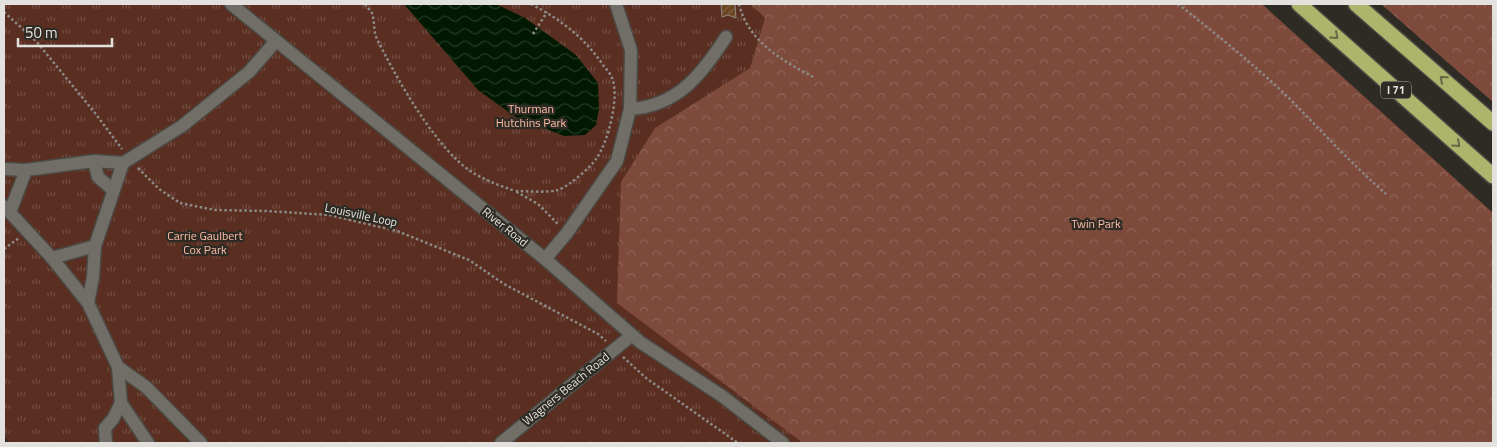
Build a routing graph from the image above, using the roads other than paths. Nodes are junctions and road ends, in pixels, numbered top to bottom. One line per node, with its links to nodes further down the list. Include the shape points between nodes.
1 (231, 4): 6 (street, River Road)
2 (616, 4): 7 (street, via 631,50)
3 (1299, 4): 13 (highway, I 71, one-way to 13)
4 (1356, 4): 8 (highway, one-way to 4)
5 (726, 37): 7 (street, via 694,81 665,102)
6 (276, 41): 9 (street, via 249,72 182,126); 18 (street, River Road)
7 (630, 109): 18 (street, via 617,162)
8 (1493, 123)
9 (126, 160): 10 (street); 14 (street)
10 (94, 161): 12 (street); 14 (street, via 98,177)
11 (4, 169): 12 (street)
12 (26, 170): 15 (street)
13 (1493, 176)
14 (113, 190): 16 (street)
15 (7, 209): 17 (street)
16 (95, 246): 17 (street); 19 (street)
17 (52, 258): 19 (street)
18 (545, 259): 20 (street, River Road)
19 (88, 303): 21 (street)
20 (632, 334): 26 (street, Wagners Beach Road); 27 (street, River Road)
21 (118, 367): 22 (street); 25 (street, via 146,387)
22 (121, 403): 23 (street, via 105,428); 24 (street)
23 (106, 443)
24 (148, 443)
25 (201, 443)
26 (502, 443)
27 (783, 443)

